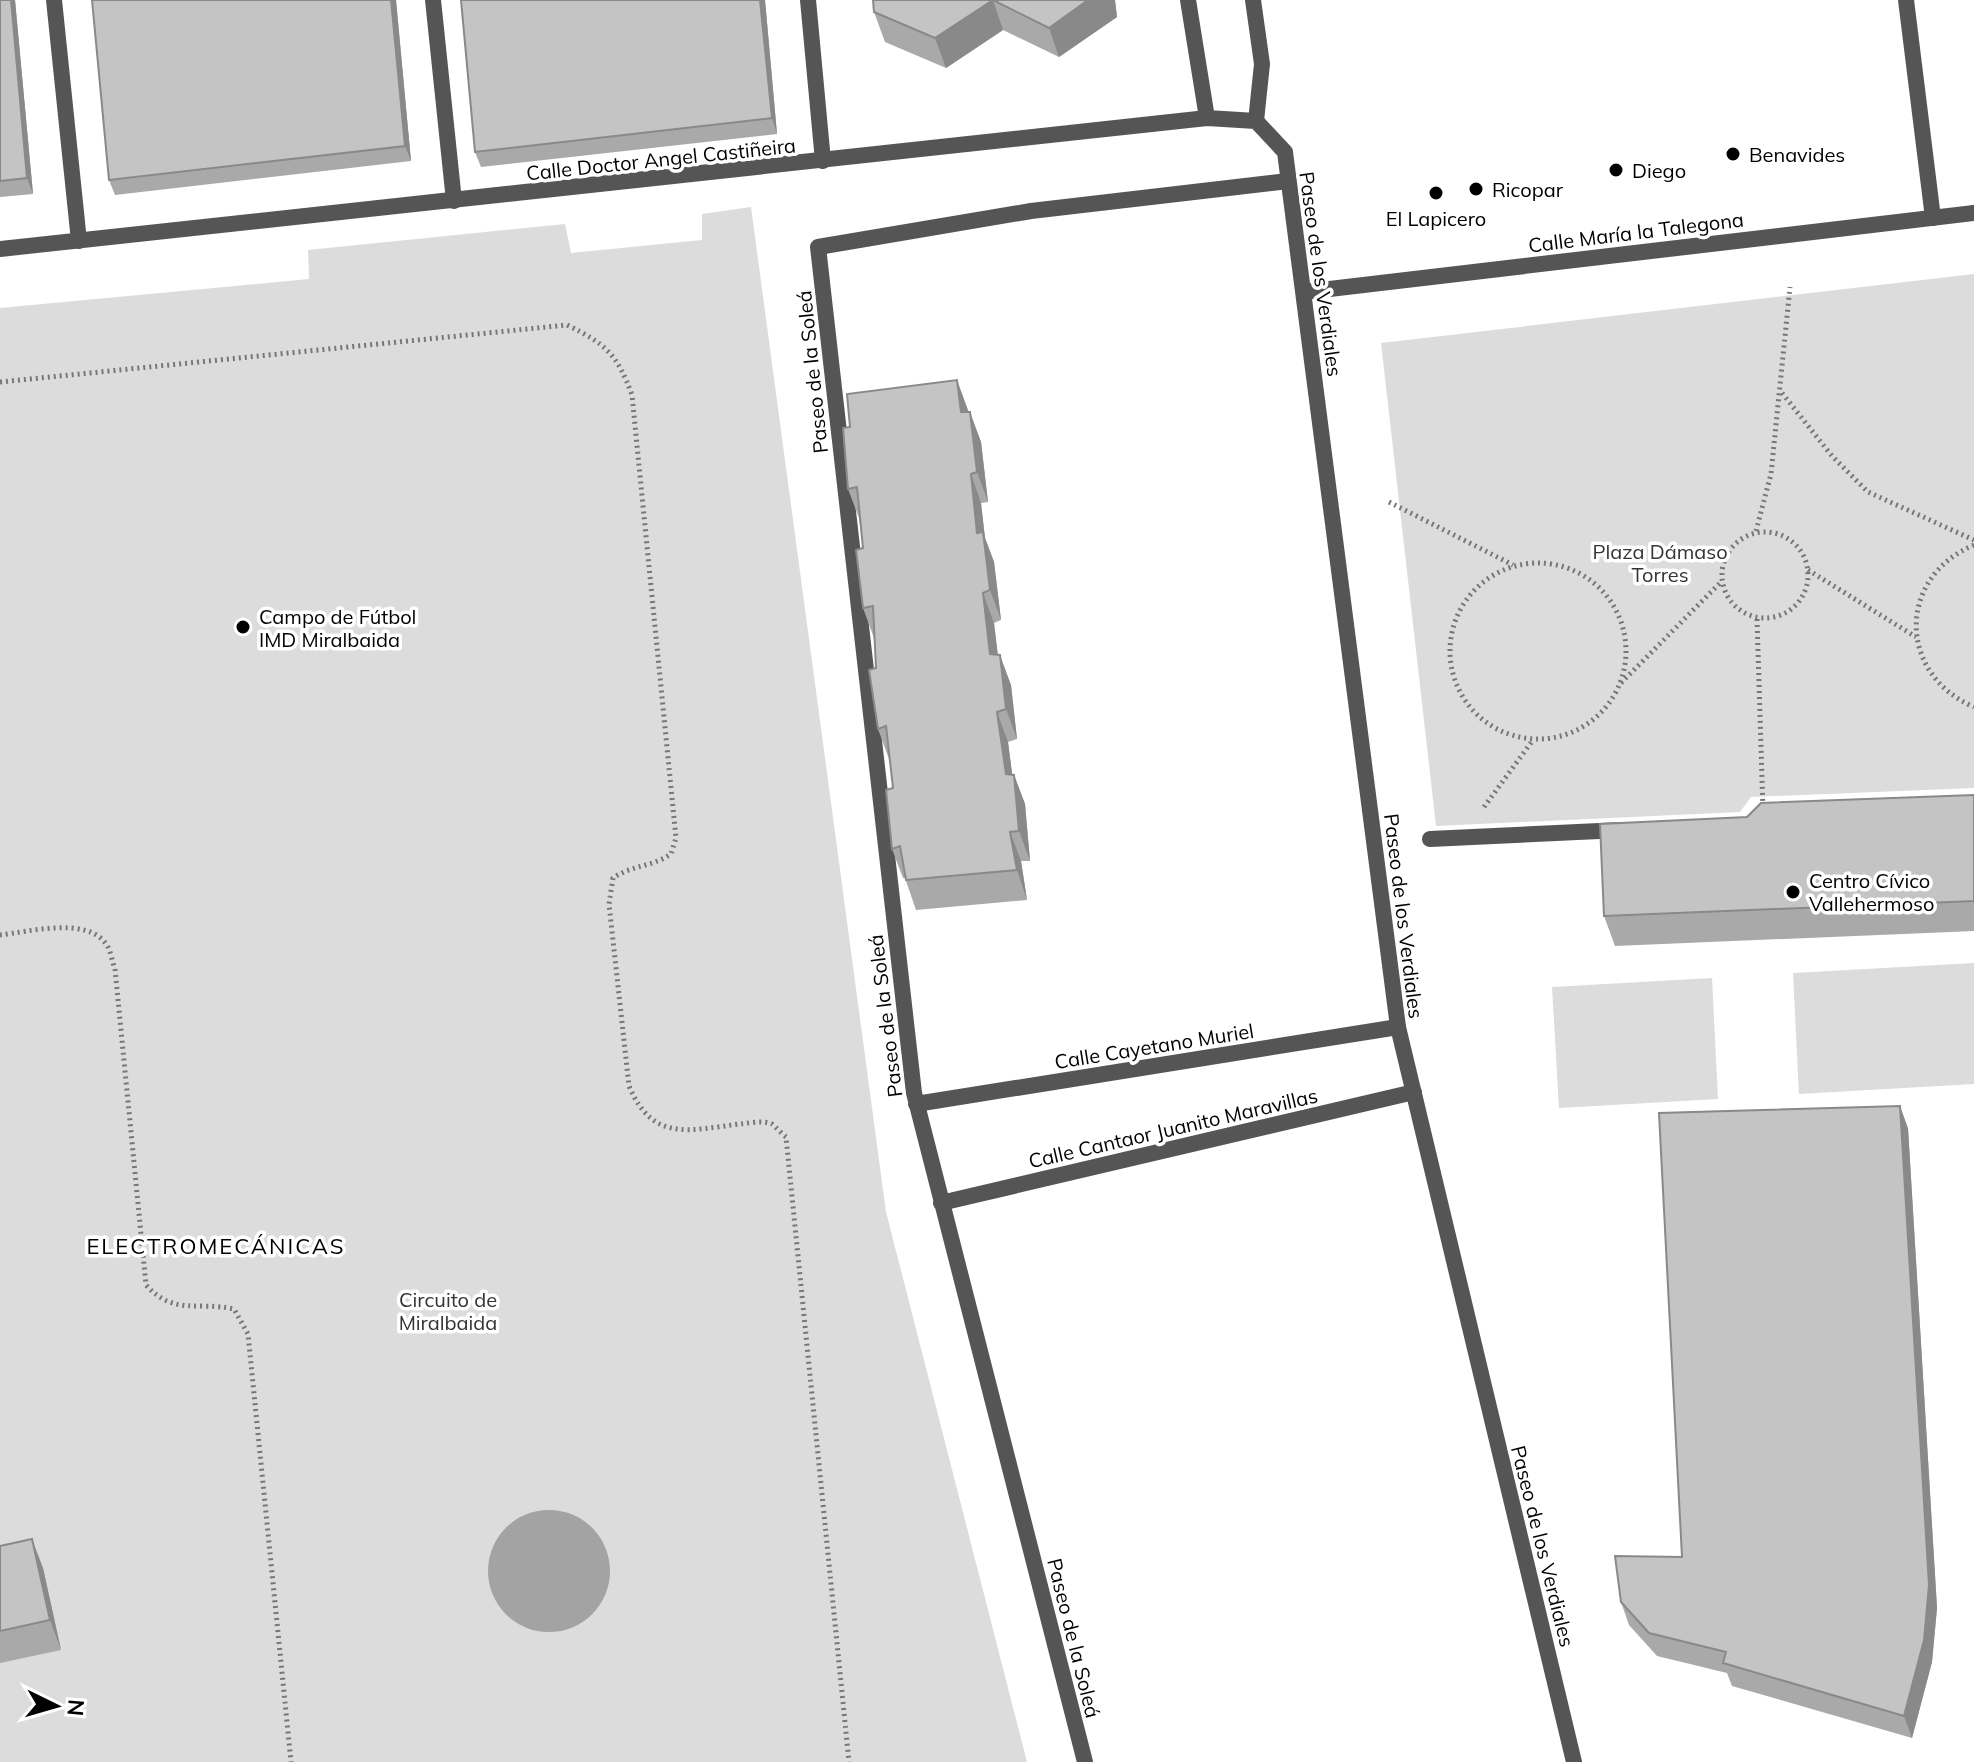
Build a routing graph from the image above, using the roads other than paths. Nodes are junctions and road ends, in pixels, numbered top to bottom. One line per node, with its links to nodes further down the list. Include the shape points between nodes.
1 (54, 0): 14 (street)
2 (433, 0): 11 (street)
3 (808, 0): 9 (street)
4 (1188, 0): 7 (street)
5 (1253, 0): 8 (street, via 1262,64)
6 (1906, 0): 13 (street)
7 (1207, 118): 8 (street); 9 (street, Calle Doctor Angel Castiñeira)
8 (1256, 121): 10 (street, Paseo de los Verdiales, via 1285,152)
9 (823, 161): 11 (street, Calle Doctor Angel Castiñeira)
10 (1288, 181): 16 (street, Paseo de los Verdiales); 21 (street, Paseo de la Soleá, via 1031,211 818,247)
11 (454, 201): 14 (street, Calle Doctor Angel Castiñeira)
12 (1974, 213): 13 (street, Calle María la Talegona)
13 (1933, 218): 16 (street, Calle María la Talegona)
14 (79, 241): 15 (street, Calle Doctor Angel Castiñeira)
15 (0, 249)
16 (1304, 292): 19 (street, Paseo de los Verdiales)
17 (1632, 830): 18 (street)
18 (1430, 839)
19 (1398, 1027): 20 (street, Paseo de los Verdiales); 21 (street, Calle Cayetano Muriel)
20 (1414, 1092): 22 (street, Calle Cantaor Juanito Maravillas); 24 (street, Paseo de los Verdiales)
21 (916, 1104): 22 (street, Paseo de la Soleá)
22 (941, 1203): 23 (street, Paseo de la Soleá)
23 (1085, 1762)
24 (1574, 1762)

